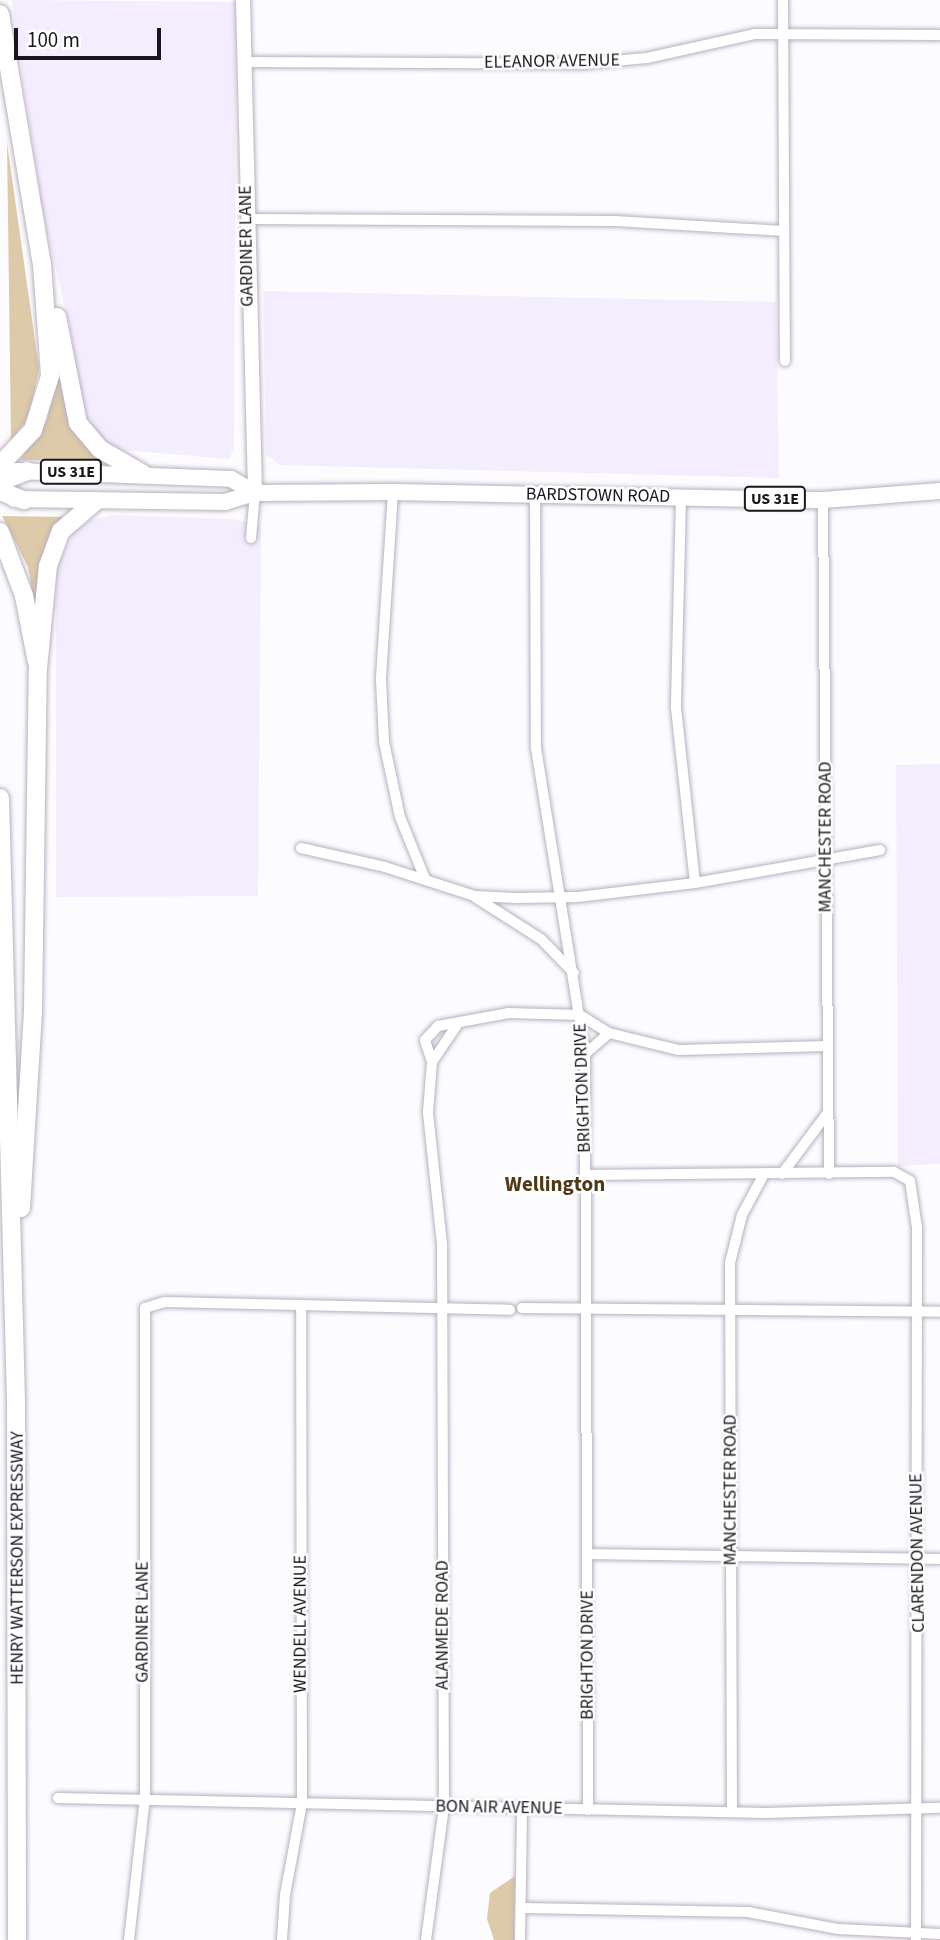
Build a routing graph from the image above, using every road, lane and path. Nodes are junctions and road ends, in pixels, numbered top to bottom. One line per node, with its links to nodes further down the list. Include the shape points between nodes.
1 (243, 0): 6 (main road, GARDINER LANE)
2 (783, 0): 4 (street)
3 (0, 14): 9 (highway)
4 (782, 33): 5 (street, ELEANOR AVENUE); 6 (street, ELEANOR AVENUE, via 612,63); 8 (street)
5 (940, 35)
6 (244, 62): 7 (main road, GARDINER LANE)
7 (247, 219): 8 (street, via 615,221); 18 (main road, GARDINER LANE)
8 (785, 231): 10 (street)
9 (42, 264): 11 (highway, via 48,396 33,430); 13 (highway, via 49,273 78,423 100,449)
10 (785, 361)
11 (0, 468): 12 (main road, BARDSTOWN ROAD / US 31E)
12 (27, 471): 13 (main road, BARDSTOWN ROAD / US 31E); 14 (highway)
13 (143, 474): 18 (main road, BARDSTOWN ROAD / US 31E, via 231,479)
14 (0, 482)
15 (0, 491): 22 (highway)
16 (940, 491): 23 (main road, BARDSTOWN ROAD / US 31E)
17 (393, 492): 18 (main road, BARDSTOWN ROAD / US 31E); 19 (main road, BARDSTOWN ROAD / US 31E); 32 (street, via 381,680 384,742 400,817)
18 (255, 493): 24 (main road, BARDSTOWN ROAD / US 31E, via 225,502); 26 (street)
19 (536, 496): 20 (main road, BARDSTOWN ROAD / US 31E); 35 (street, BRIGHTON DRIVE, via 536,748)
20 (681, 498): 23 (main road, BARDSTOWN ROAD / US 31E); 33 (street, via 676,708)
21 (0, 499): 22 (main road, BARDSTOWN ROAD / US 31E)
22 (24, 500): 24 (main road, BARDSTOWN ROAD / US 31E)
23 (823, 500): 31 (street, MANCHESTER ROAD)
24 (96, 501): 27 (highway, via 54,543)
25 (0, 532): 27 (highway, via 24,596)
26 (251, 537)
27 (38, 668): 48 (highway, via 30,1123)
28 (0, 798): 48 (highway, HENRY WATTERSON EXPRESSWAY)
29 (301, 848): 32 (street)
30 (880, 850): 31 (street)
31 (825, 856): 33 (street); 40 (street, MANCHESTER ROAD)
32 (425, 879): 34 (street)
33 (695, 883): 35 (street)
34 (475, 897): 35 (street); 36 (street, via 541,939)
35 (562, 897): 36 (street, BRIGHTON DRIVE)
36 (575, 974): 37 (street, BRIGHTON DRIVE)
37 (580, 1015): 38 (street, via 501,1013); 39 (street); 41 (street, BRIGHTON DRIVE)
38 (457, 1026): 42 (street); 42 (street, ALANMEDE ROAD, via 438,1026 427,1034 425,1047)
39 (609, 1033): 40 (street, via 679,1050); 41 (street)
40 (826, 1046): 43 (street, MANCHESTER ROAD)
41 (585, 1054): 47 (street, BRIGHTON DRIVE)
42 (432, 1062): 52 (street, ALANMEDE ROAD, via 428,1112 439,1198)
43 (827, 1115): 45 (street); 46 (street, MANCHESTER ROAD)
44 (764, 1174): 45 (street); 47 (street); 53 (street, MANCHESTER ROAD, via 735,1235)
45 (782, 1174): 46 (street)
46 (829, 1174): 55 (street, CLARENDON AVENUE, via 898,1173 910,1181 915,1206)
47 (586, 1175): 50 (street, BRIGHTON DRIVE)
48 (14, 1278): 73 (highway, HENRY WATTERSON EXPRESSWAY)
49 (301, 1306): 52 (street); 62 (street, GARDINER LANE, via 147,1304); 63 (street, WENDELL AVENUE)
50 (587, 1306): 51 (street); 53 (street); 57 (street, BRIGHTON DRIVE)
51 (522, 1308)
52 (443, 1309): 54 (street); 64 (street, ALANMEDE ROAD)
53 (729, 1309): 55 (street); 58 (street, MANCHESTER ROAD)
54 (510, 1310)
55 (917, 1311): 56 (street); 59 (street, CLARENDON AVENUE)
56 (940, 1312)
57 (588, 1554): 58 (street); 68 (street, BRIGHTON DRIVE)
58 (731, 1557): 59 (street); 69 (street, MANCHESTER ROAD)
59 (918, 1559): 60 (street); 65 (street, CLARENDON AVENUE)
60 (940, 1559)
61 (58, 1798): 62 (street, BON AIR AVENUE)
62 (144, 1800): 63 (street, BON AIR AVENUE); 74 (street, GARDINER LANE)
63 (302, 1803): 64 (street, BON AIR AVENUE); 75 (street, WENDELL AVENUE, via 285,1895)
64 (444, 1807): 67 (street, BON AIR AVENUE); 76 (street, ALANMEDE ROAD)
65 (918, 1808): 66 (street, BON AIR AVENUE); 69 (street, BON AIR AVENUE); 72 (street, CLARENDON AVENUE)
66 (940, 1808)
67 (522, 1809): 68 (street, BON AIR AVENUE); 70 (street)
68 (588, 1810): 69 (street, BON AIR AVENUE)
69 (732, 1812)
70 (522, 1908): 72 (street, via 748,1912 838,1930); 77 (street)
71 (940, 1934): 72 (street)
72 (916, 1937)
73 (17, 1940)
74 (129, 1940)
75 (282, 1940)
76 (426, 1940)
77 (520, 1940)

